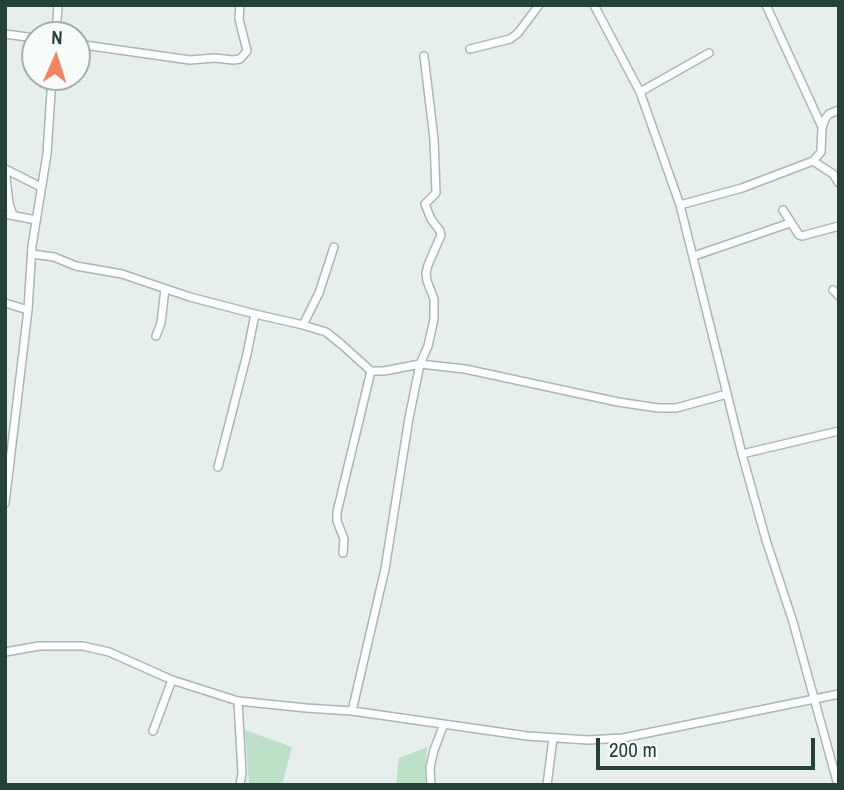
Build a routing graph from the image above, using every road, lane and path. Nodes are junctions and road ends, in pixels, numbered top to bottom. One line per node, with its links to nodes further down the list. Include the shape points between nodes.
1 (240, 5): 5 (street, via 247,51 240,59 190,60)
2 (539, 5): 6 (street, via 510,39)
3 (594, 5): 10 (street)
4 (766, 5): 12 (street)
5 (91, 46)
6 (470, 49)
7 (709, 52): 10 (street)
8 (424, 56): 32 (street, via 436,193 425,204 442,235 426,273 435,306)
9 (51, 91): 16 (street)
10 (640, 92): 17 (street)
11 (839, 110): 12 (street, via 829,114)
12 (822, 128): 13 (street, via 821,152)
13 (813, 161): 15 (street); 17 (street)
14 (5, 169): 16 (street); 19 (street)
15 (839, 183)
16 (41, 187): 20 (street)
17 (680, 205): 25 (street)
18 (783, 210): 21 (street)
19 (9, 214): 20 (street)
20 (36, 220): 24 (street)
21 (790, 223): 22 (street, via 802,236); 25 (street)
22 (839, 226)
23 (334, 247): 30 (street)
24 (32, 254): 26 (street); 28 (street)
25 (694, 256): 34 (street)
26 (165, 289): 29 (street); 31 (street)
27 (5, 303): 28 (street)
28 (28, 310): 36 (street)
29 (255, 314): 30 (street); 38 (street)
30 (303, 325): 33 (street, via 326,332)
31 (156, 336)
32 (420, 363): 33 (street); 34 (street, via 658,408 676,408); 46 (street, via 385,569)
33 (371, 372): 40 (street, via 337,512)
34 (727, 394): 37 (street)
35 (839, 431): 37 (street)
36 (9, 433): 39 (street)
37 (742, 454): 44 (street)
38 (218, 467)
39 (5, 503)
40 (343, 553)
41 (5, 652): 42 (street, via 83,646 118,655)
42 (172, 680): 45 (street); 48 (street)
43 (839, 694): 44 (street)
44 (814, 698): 49 (street, via 623,738); 53 (street)
45 (238, 701): 46 (street); 50 (street)
46 (352, 711): 47 (street)
47 (444, 724): 49 (street); 51 (street, via 430,768)
48 (153, 730)
49 (553, 738): 52 (street)
50 (240, 785)
51 (431, 785)
52 (547, 785)
53 (838, 785)

